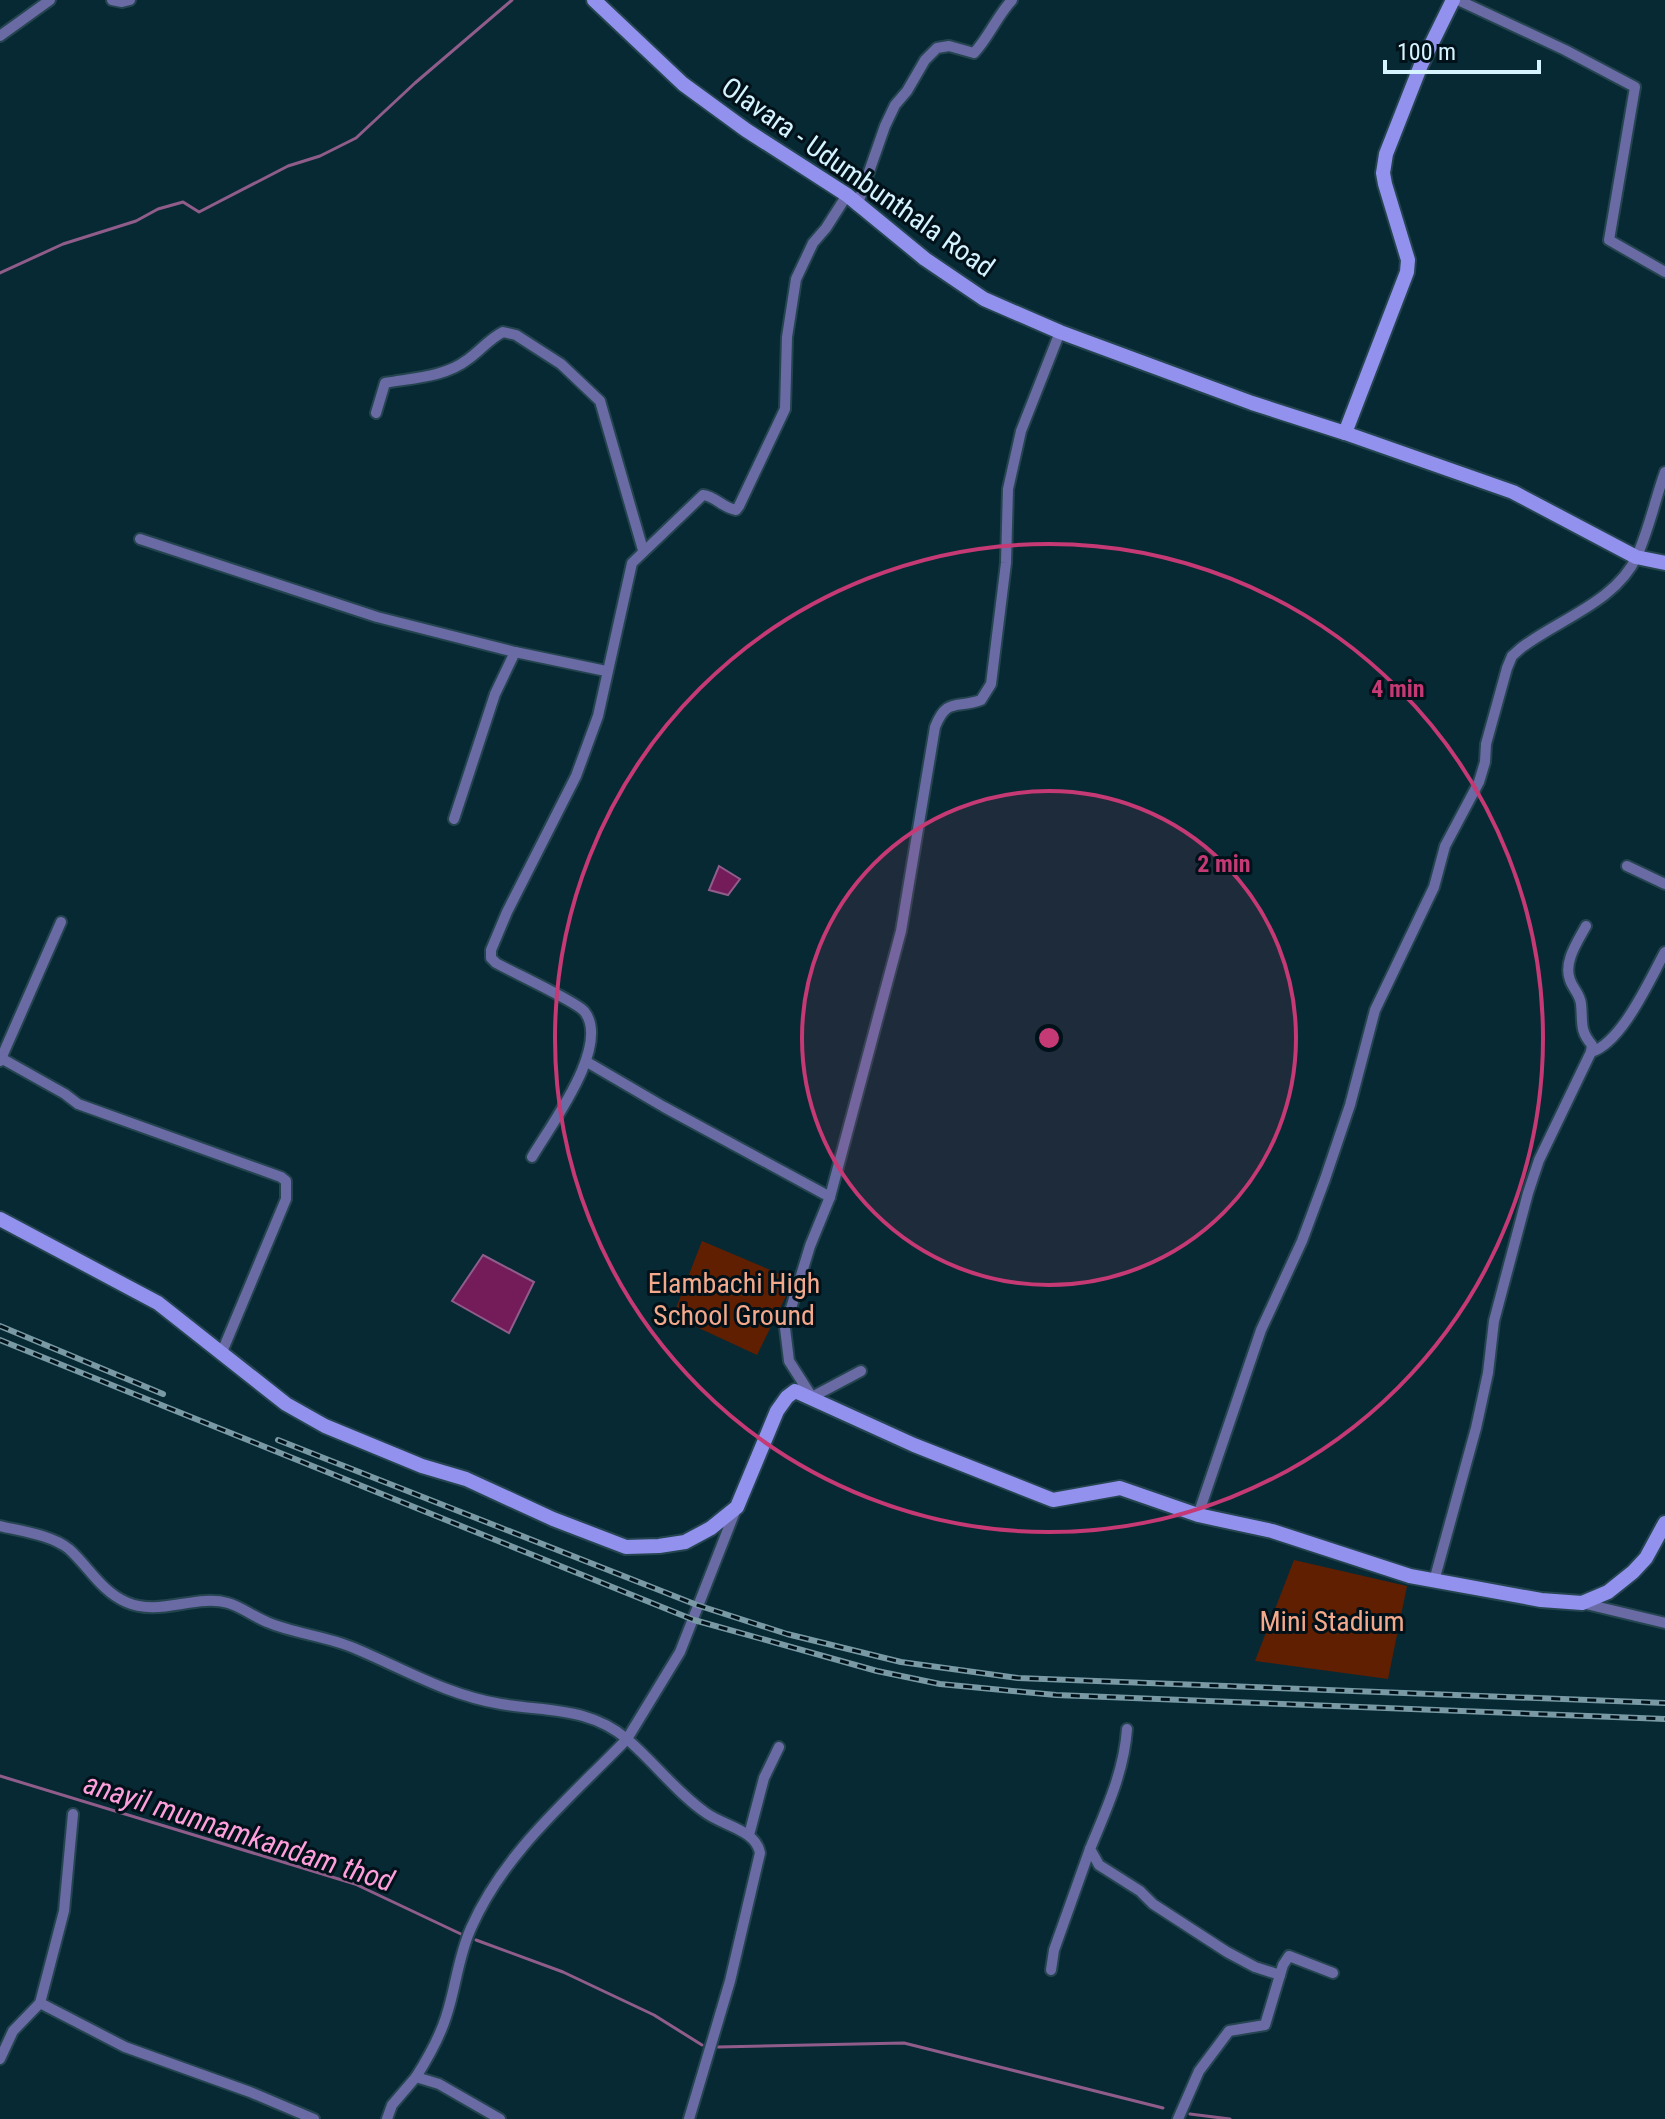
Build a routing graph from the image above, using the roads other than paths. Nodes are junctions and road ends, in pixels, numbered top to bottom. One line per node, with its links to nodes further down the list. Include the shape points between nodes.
1 (50, 0): 7 (street)
2 (112, 0): 3 (street)
3 (130, 0)
4 (594, 0): 8 (main road, Olavara - Udumbunthala Road, via 683,84)
5 (1012, 0): 8 (street, via 974,53 949,46 937,48 925,60 895,105)
6 (1456, 0): 9 (street, via 1635,87 1609,240); 12 (main road, via 1421,65 1386,154 1383,173 1407,272)
7 (0, 36)
8 (852, 201): 10 (main road, Olavara - Udumbunthala Road, via 972,292); 15 (street, via 813,243 796,279 787,337 785,409 739,506 729,509 703,495)
9 (1665, 272)
10 (1060, 332): 12 (main road, Olavara - Udumbunthala Road); 30 (street, via 1021,431 1008,489 1006,563 991,684 981,700 945,709 935,727 901,931)
11 (376, 413): 15 (street, via 385,383 445,372 495,336 516,335 561,364 600,401)
12 (1345, 433): 16 (main road, Olavara - Udumbunthala Road, via 1513,492)
13 (1665, 472): 16 (street)
14 (140, 539): 18 (street, via 377,617)
15 (643, 550): 19 (street, via 632,563)
16 (1636, 557): 17 (main road, Olavara - Udumbunthala Road); 36 (street, via 1623,577 1591,604 1512,656 1479,782 1445,846 1434,887 1375,1010 1325,1179 1250,1358)
17 (1665, 563)
18 (515, 652): 19 (street); 20 (street, via 495,694)
19 (606, 671): 28 (street, via 598,716 576,776 491,950 496,963 583,1010 591,1026)
20 (454, 819)
21 (1627, 866): 22 (street)
22 (1665, 884)
23 (61, 922): 27 (street)
24 (1586, 926): 26 (street, via 1568,972)
25 (1665, 952): 26 (street, via 1612,1039)
26 (1591, 1052): 39 (street, via 1528,1193 1494,1321 1476,1428)
27 (1, 1060): 32 (street, via 78,1104 286,1181 286,1199)
28 (587, 1062): 29 (street); 30 (street)
29 (532, 1157)
30 (830, 1197): 34 (street, via 785,1328 789,1361)
31 (0, 1219): 32 (main road, via 158,1303)
32 (222, 1352): 35 (main road, via 286,1404 325,1426 626,1547 685,1542)
33 (861, 1371): 34 (street)
34 (812, 1397): 35 (main road, via 795,1391 777,1411); 36 (main road, via 942,1457 1053,1500 1120,1488)
35 (737, 1507): 43 (street, via 680,1652)
36 (1198, 1515): 39 (main road, via 1272,1531)
37 (1665, 1523): 40 (main road, via 1633,1572 1608,1592)
38 (0, 1526): 43 (street, via 67,1547 102,1587 127,1603 151,1608 206,1600 229,1604 268,1623 351,1647 436,1687 498,1704 593,1717)
39 (1434, 1581): 40 (main road)
40 (1582, 1603): 41 (street)
41 (1665, 1623)
42 (1127, 1729): 47 (street, via 1114,1794)
43 (627, 1739): 46 (street, via 674,1788 706,1813); 53 (street, via 504,1868 472,1926 459,1957 447,2014)
44 (779, 1747): 46 (street, via 764,1778)
45 (73, 1814): 51 (street, via 64,1911)
46 (749, 1835): 57 (street, via 760,1853 730,1981)
47 (1090, 1849): 48 (street); 50 (street, via 1099,1865 1153,1904 1227,1952)
48 (1051, 1970)
49 (1333, 1973): 50 (street, via 1289,1956)
50 (1280, 1975): 58 (street, via 1265,2025 1229,2031 1199,2071)
51 (40, 2003): 52 (street, via 13,2031); 54 (street, via 125,2047)
52 (0, 2059)
53 (416, 2077): 55 (street); 56 (street, via 439,2084)
54 (314, 2119)
55 (387, 2119)
56 (500, 2119)
57 (689, 2119)
58 (1178, 2119)

